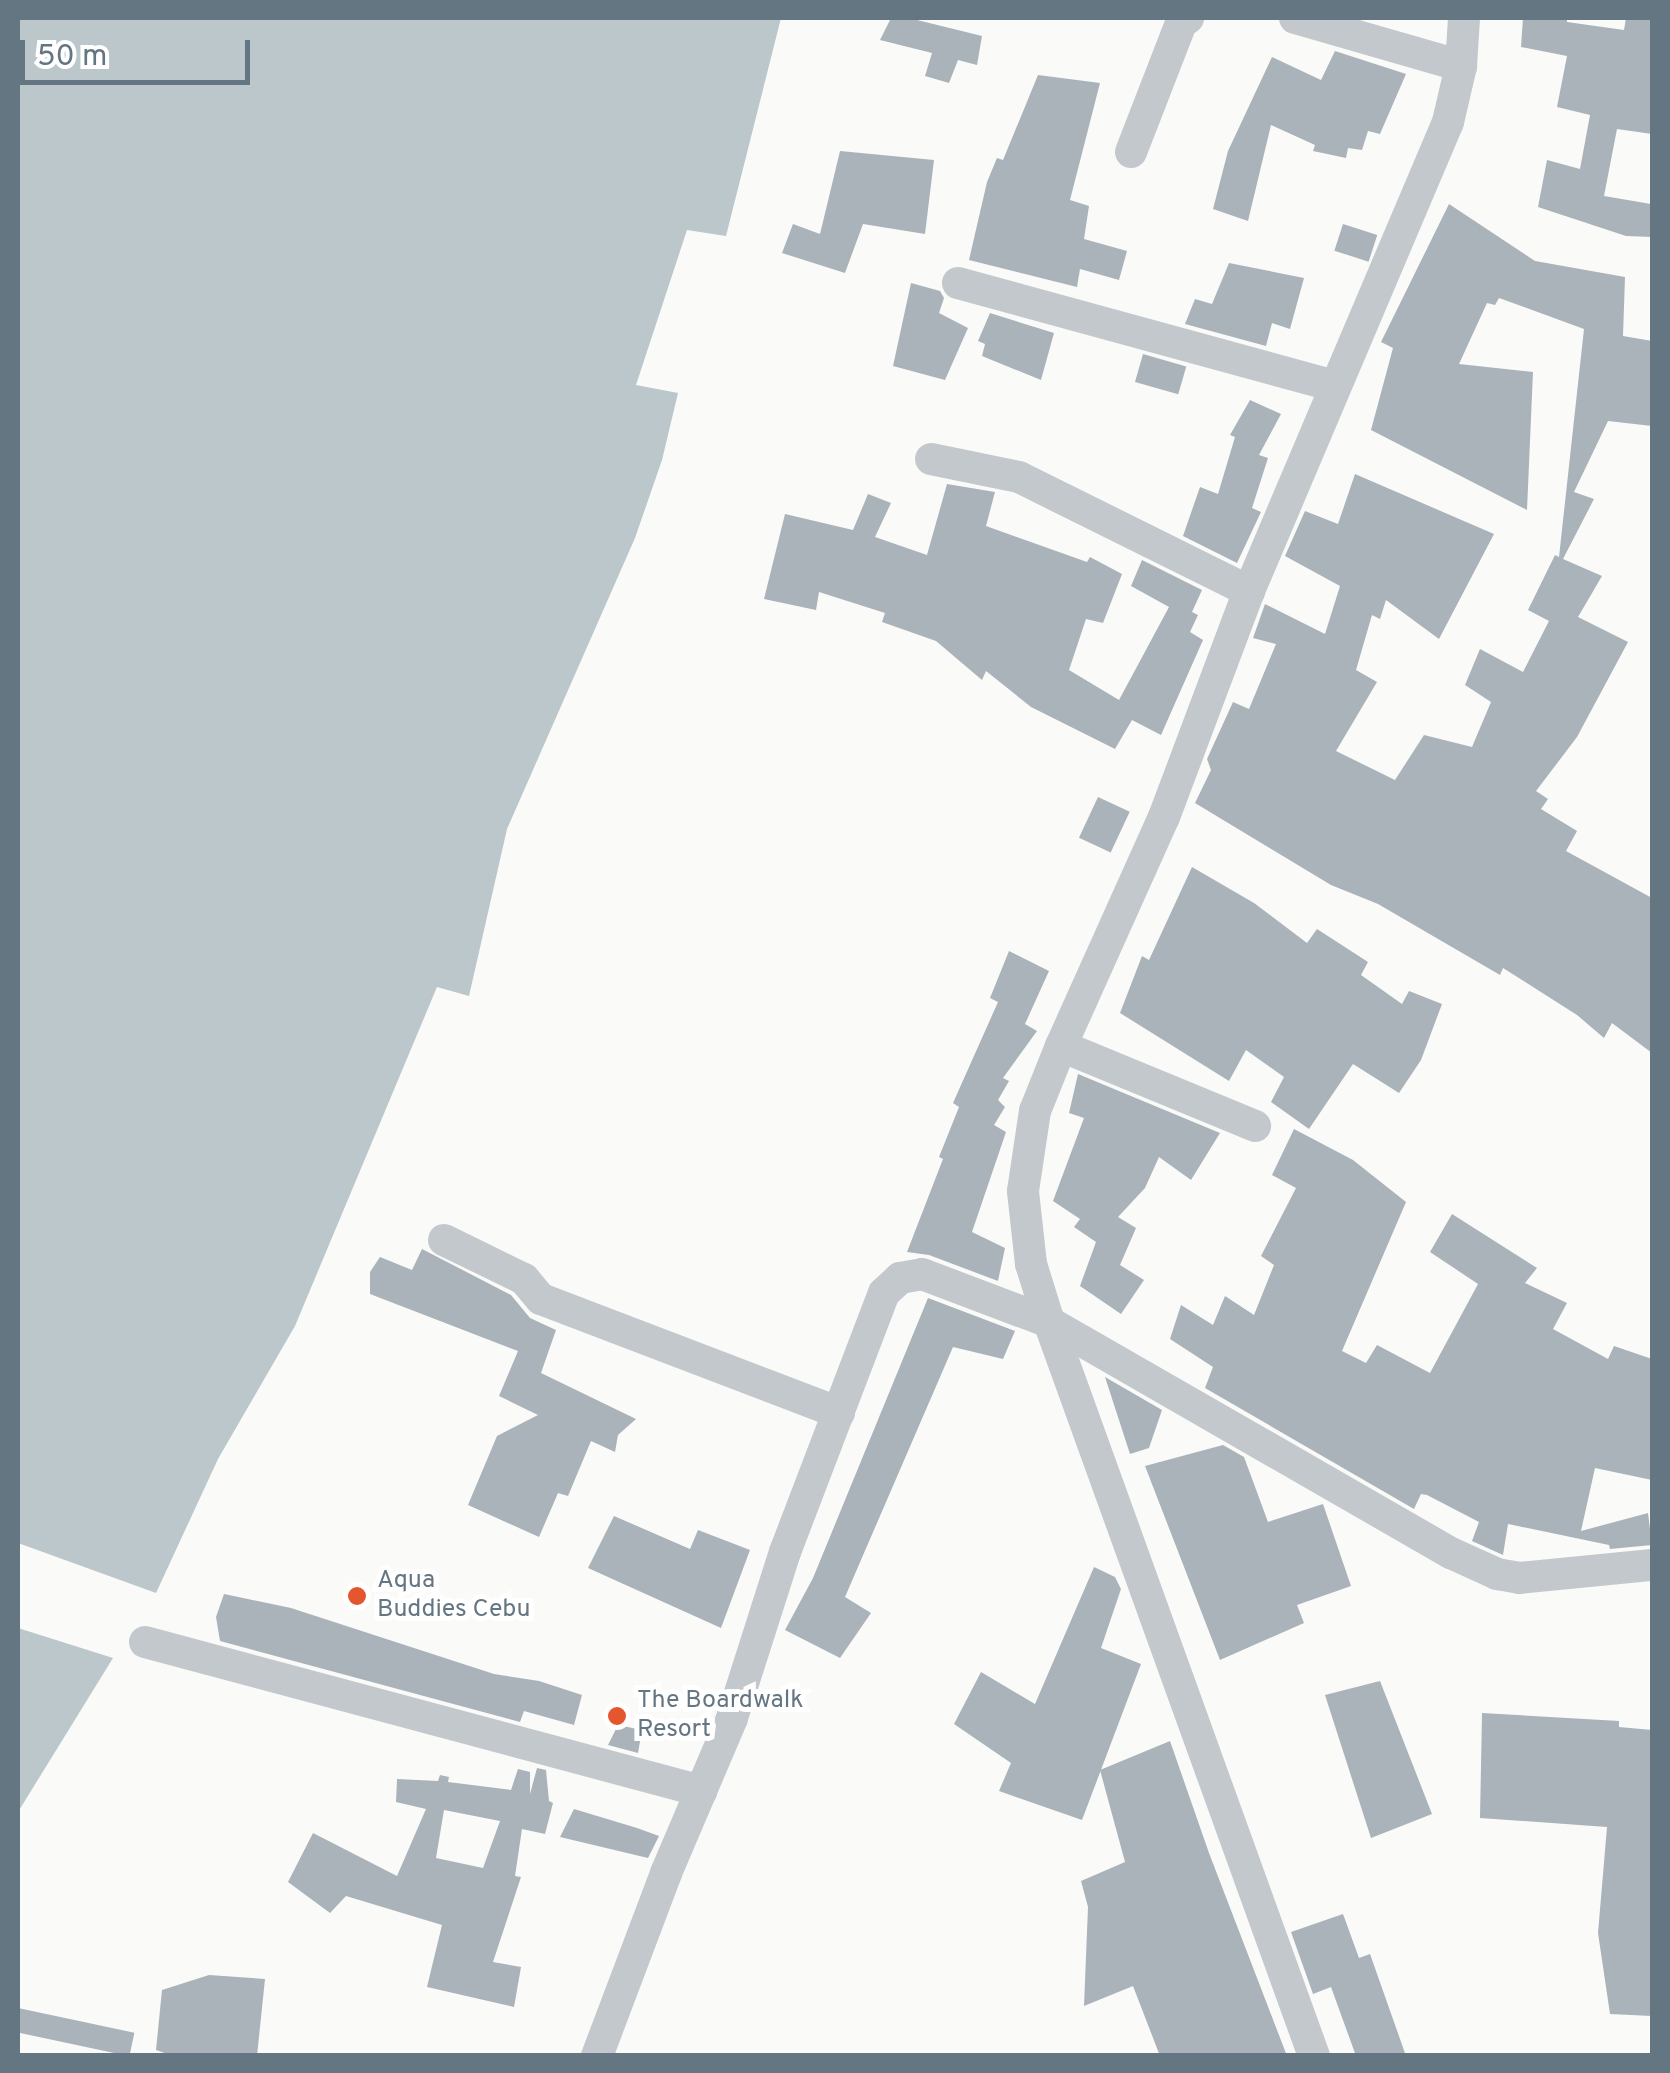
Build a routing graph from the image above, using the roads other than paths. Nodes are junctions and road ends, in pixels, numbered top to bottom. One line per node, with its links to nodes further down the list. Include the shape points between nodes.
1 (1188, 18): 5 (street)
2 (1295, 18): 4 (street)
3 (1464, 18): 4 (street)
4 (1461, 66): 7 (street, via 1448,122)
5 (1132, 152)
6 (958, 283): 7 (street)
7 (1335, 386): 9 (street)
8 (931, 459): 9 (street, via 1019,477)
9 (1249, 590): 10 (street, via 1164,817)
10 (1061, 1046): 11 (street); 13 (street, via 1035,1111 1023,1191 1031,1264)
11 (1255, 1126)
12 (444, 1240): 14 (street, via 524,1279 541,1299)
13 (1049, 1322): 14 (street, via 922,1274 900,1278 884,1294); 15 (street, via 1497,1574 1518,1578); 19 (street)
14 (839, 1413): 17 (street)
15 (1652, 1565)
16 (144, 1642): 17 (street)
17 (701, 1791): 18 (street)
18 (596, 2056)
19 (1314, 2056)

